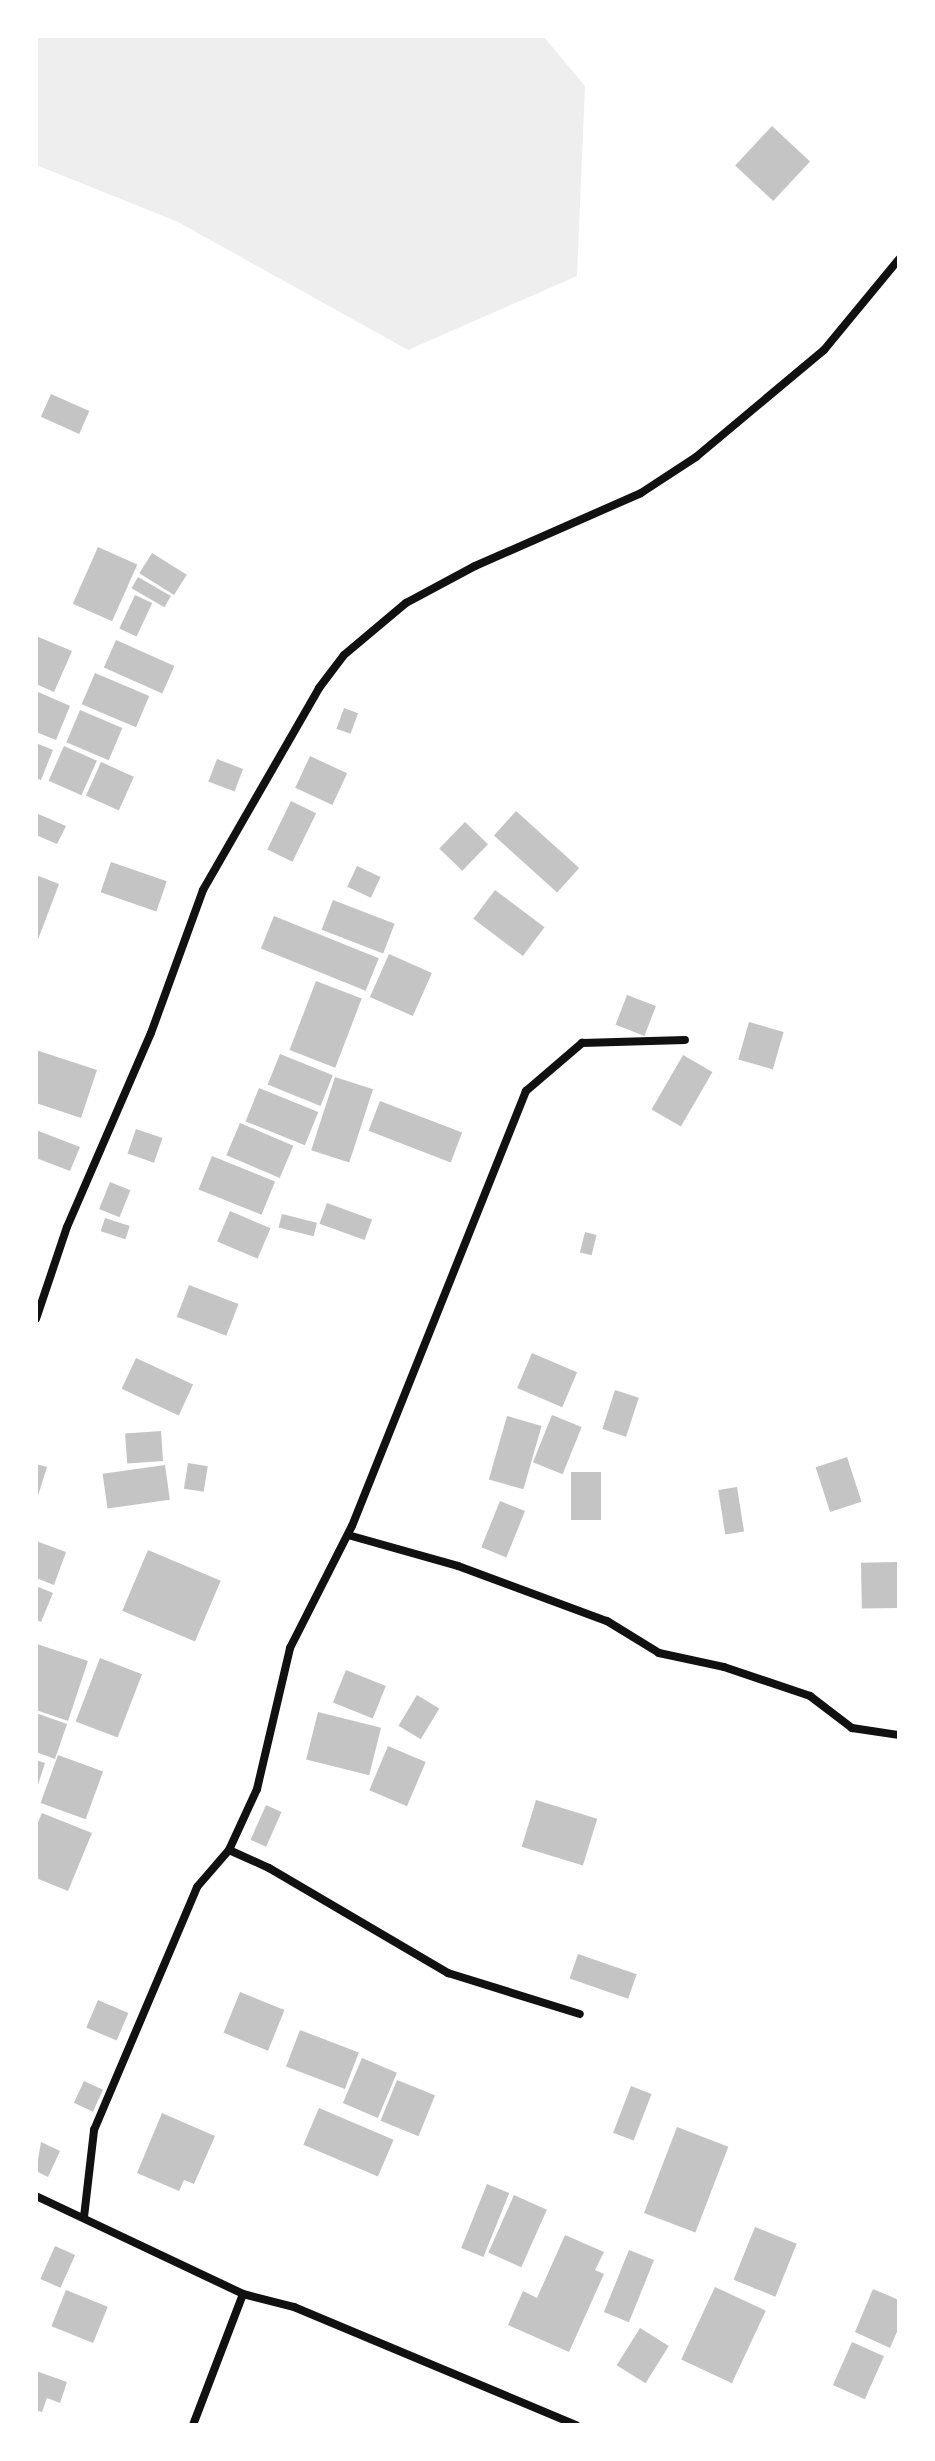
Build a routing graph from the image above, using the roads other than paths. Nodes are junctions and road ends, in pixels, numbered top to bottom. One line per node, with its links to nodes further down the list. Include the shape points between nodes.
1 (899, 259): 3 (street, via 824,350 696,457 641,493 475,566 406,603 344,655 319,688 203,890 151,1033 67,1227)
2 (685, 1040): 4 (street, via 582,1043 526,1091)
3 (36, 1319)
4 (348, 1535): 5 (street, via 458,1566 607,1621 659,1653 724,1667 810,1696 852,1728); 6 (street, via 290,1648 257,1789)
5 (899, 1735)
6 (229, 1850): 7 (street, via 448,1973); 9 (street, via 197,1887 94,2130)
7 (580, 2014)
8 (36, 2196): 9 (street)
9 (84, 2217): 10 (street)
10 (243, 2294): 11 (street); 12 (street, via 294,2307)
11 (193, 2425)
12 (576, 2425)

